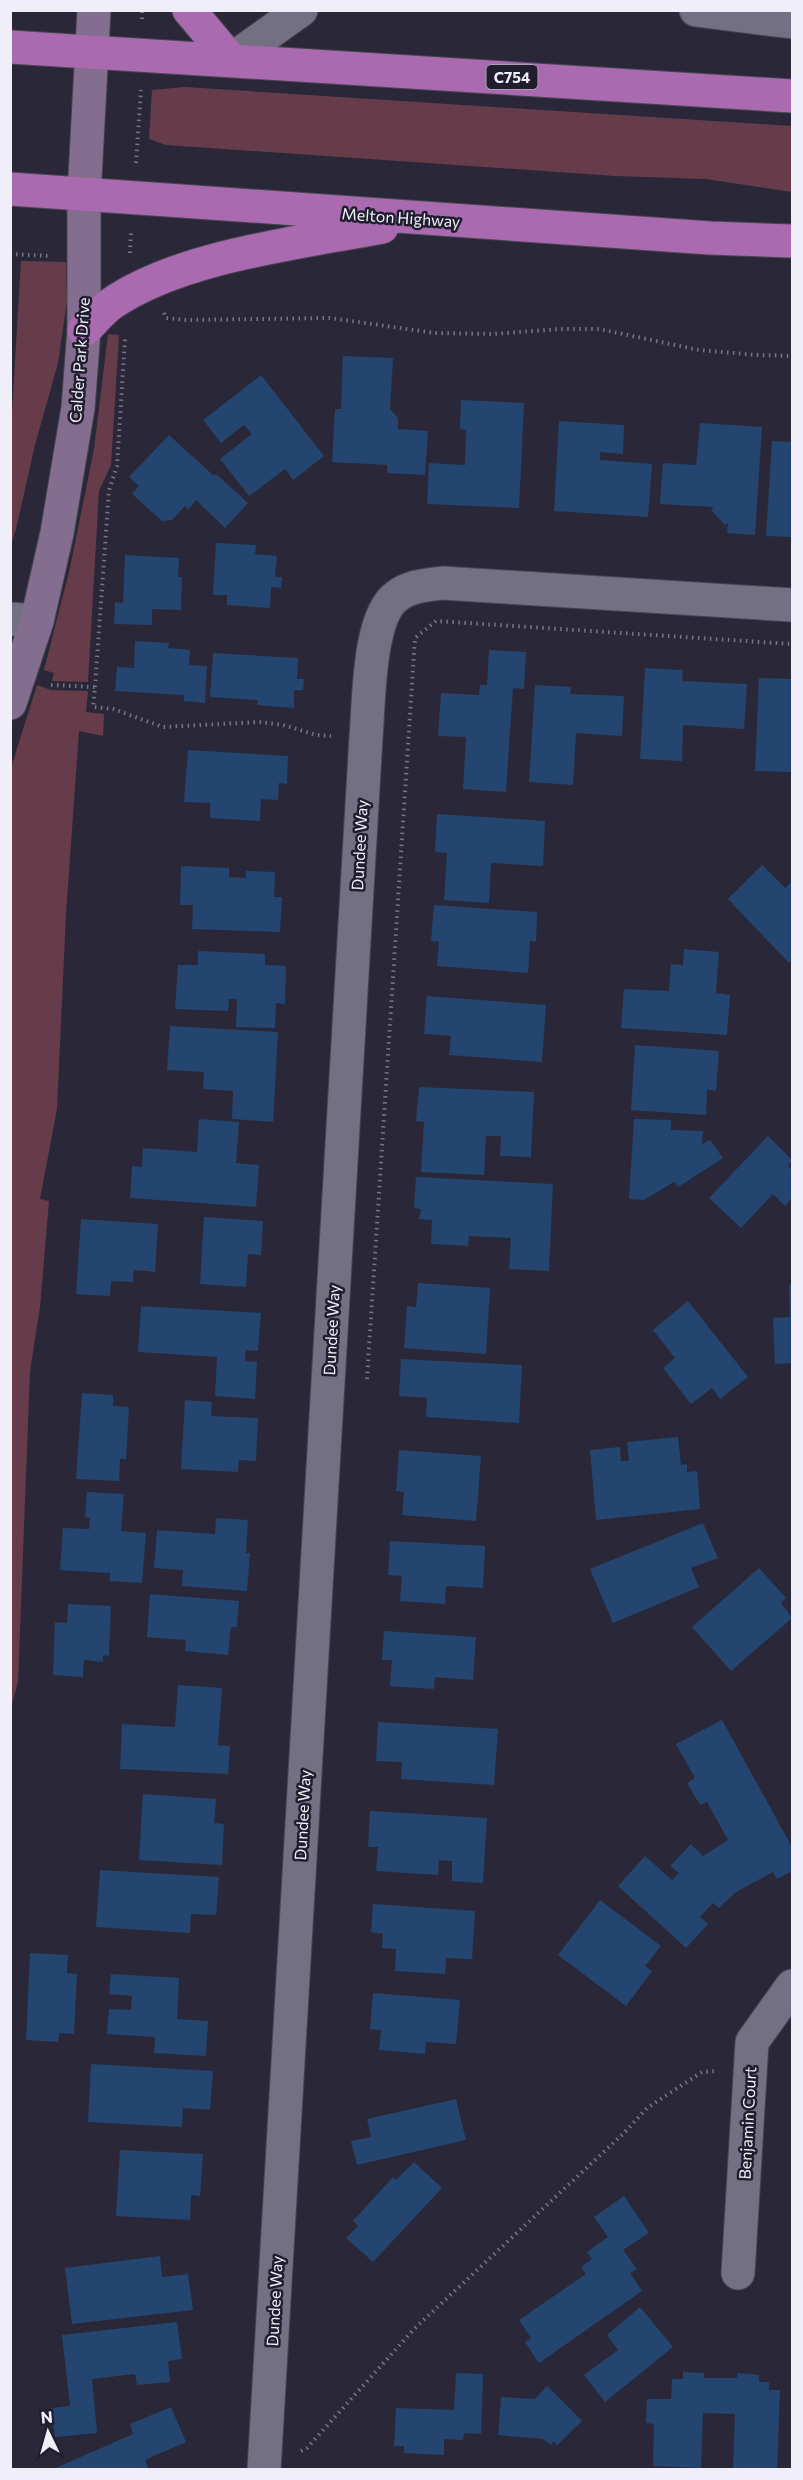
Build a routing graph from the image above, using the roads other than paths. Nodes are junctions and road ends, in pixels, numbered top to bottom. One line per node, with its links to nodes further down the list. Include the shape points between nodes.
1 (94, 10): 7 (street, Calder Park Drive)
2 (189, 10): 8 (highway)
3 (301, 10): 8 (street)
4 (696, 10): 5 (street)
5 (792, 22)
6 (10, 47): 7 (highway, C754)
7 (92, 53): 8 (highway, C754); 11 (street, Calder Park Drive)
8 (231, 60): 9 (highway, C754)
9 (792, 96)
10 (10, 189): 11 (highway, Melton Highway)
11 (84, 196): 12 (highway, Melton Highway); 14 (street, Calder Park Drive)
12 (428, 218): 13 (highway, Melton Highway); 14 (highway, via 237,255 152,281 109,305)
13 (792, 241)
14 (84, 330): 16 (street, Calder Park Drive, via 78,408 57,533)
15 (792, 605): 20 (street, Dundee Way, via 441,583 417,586 396,596 383,611 376,633 366,737)
16 (24, 620): 17 (street, Calder Park Drive)
17 (14, 692)
18 (792, 1986): 19 (street, Benjamin Court, via 752,2042)
19 (738, 2272)
20 (264, 2469)

